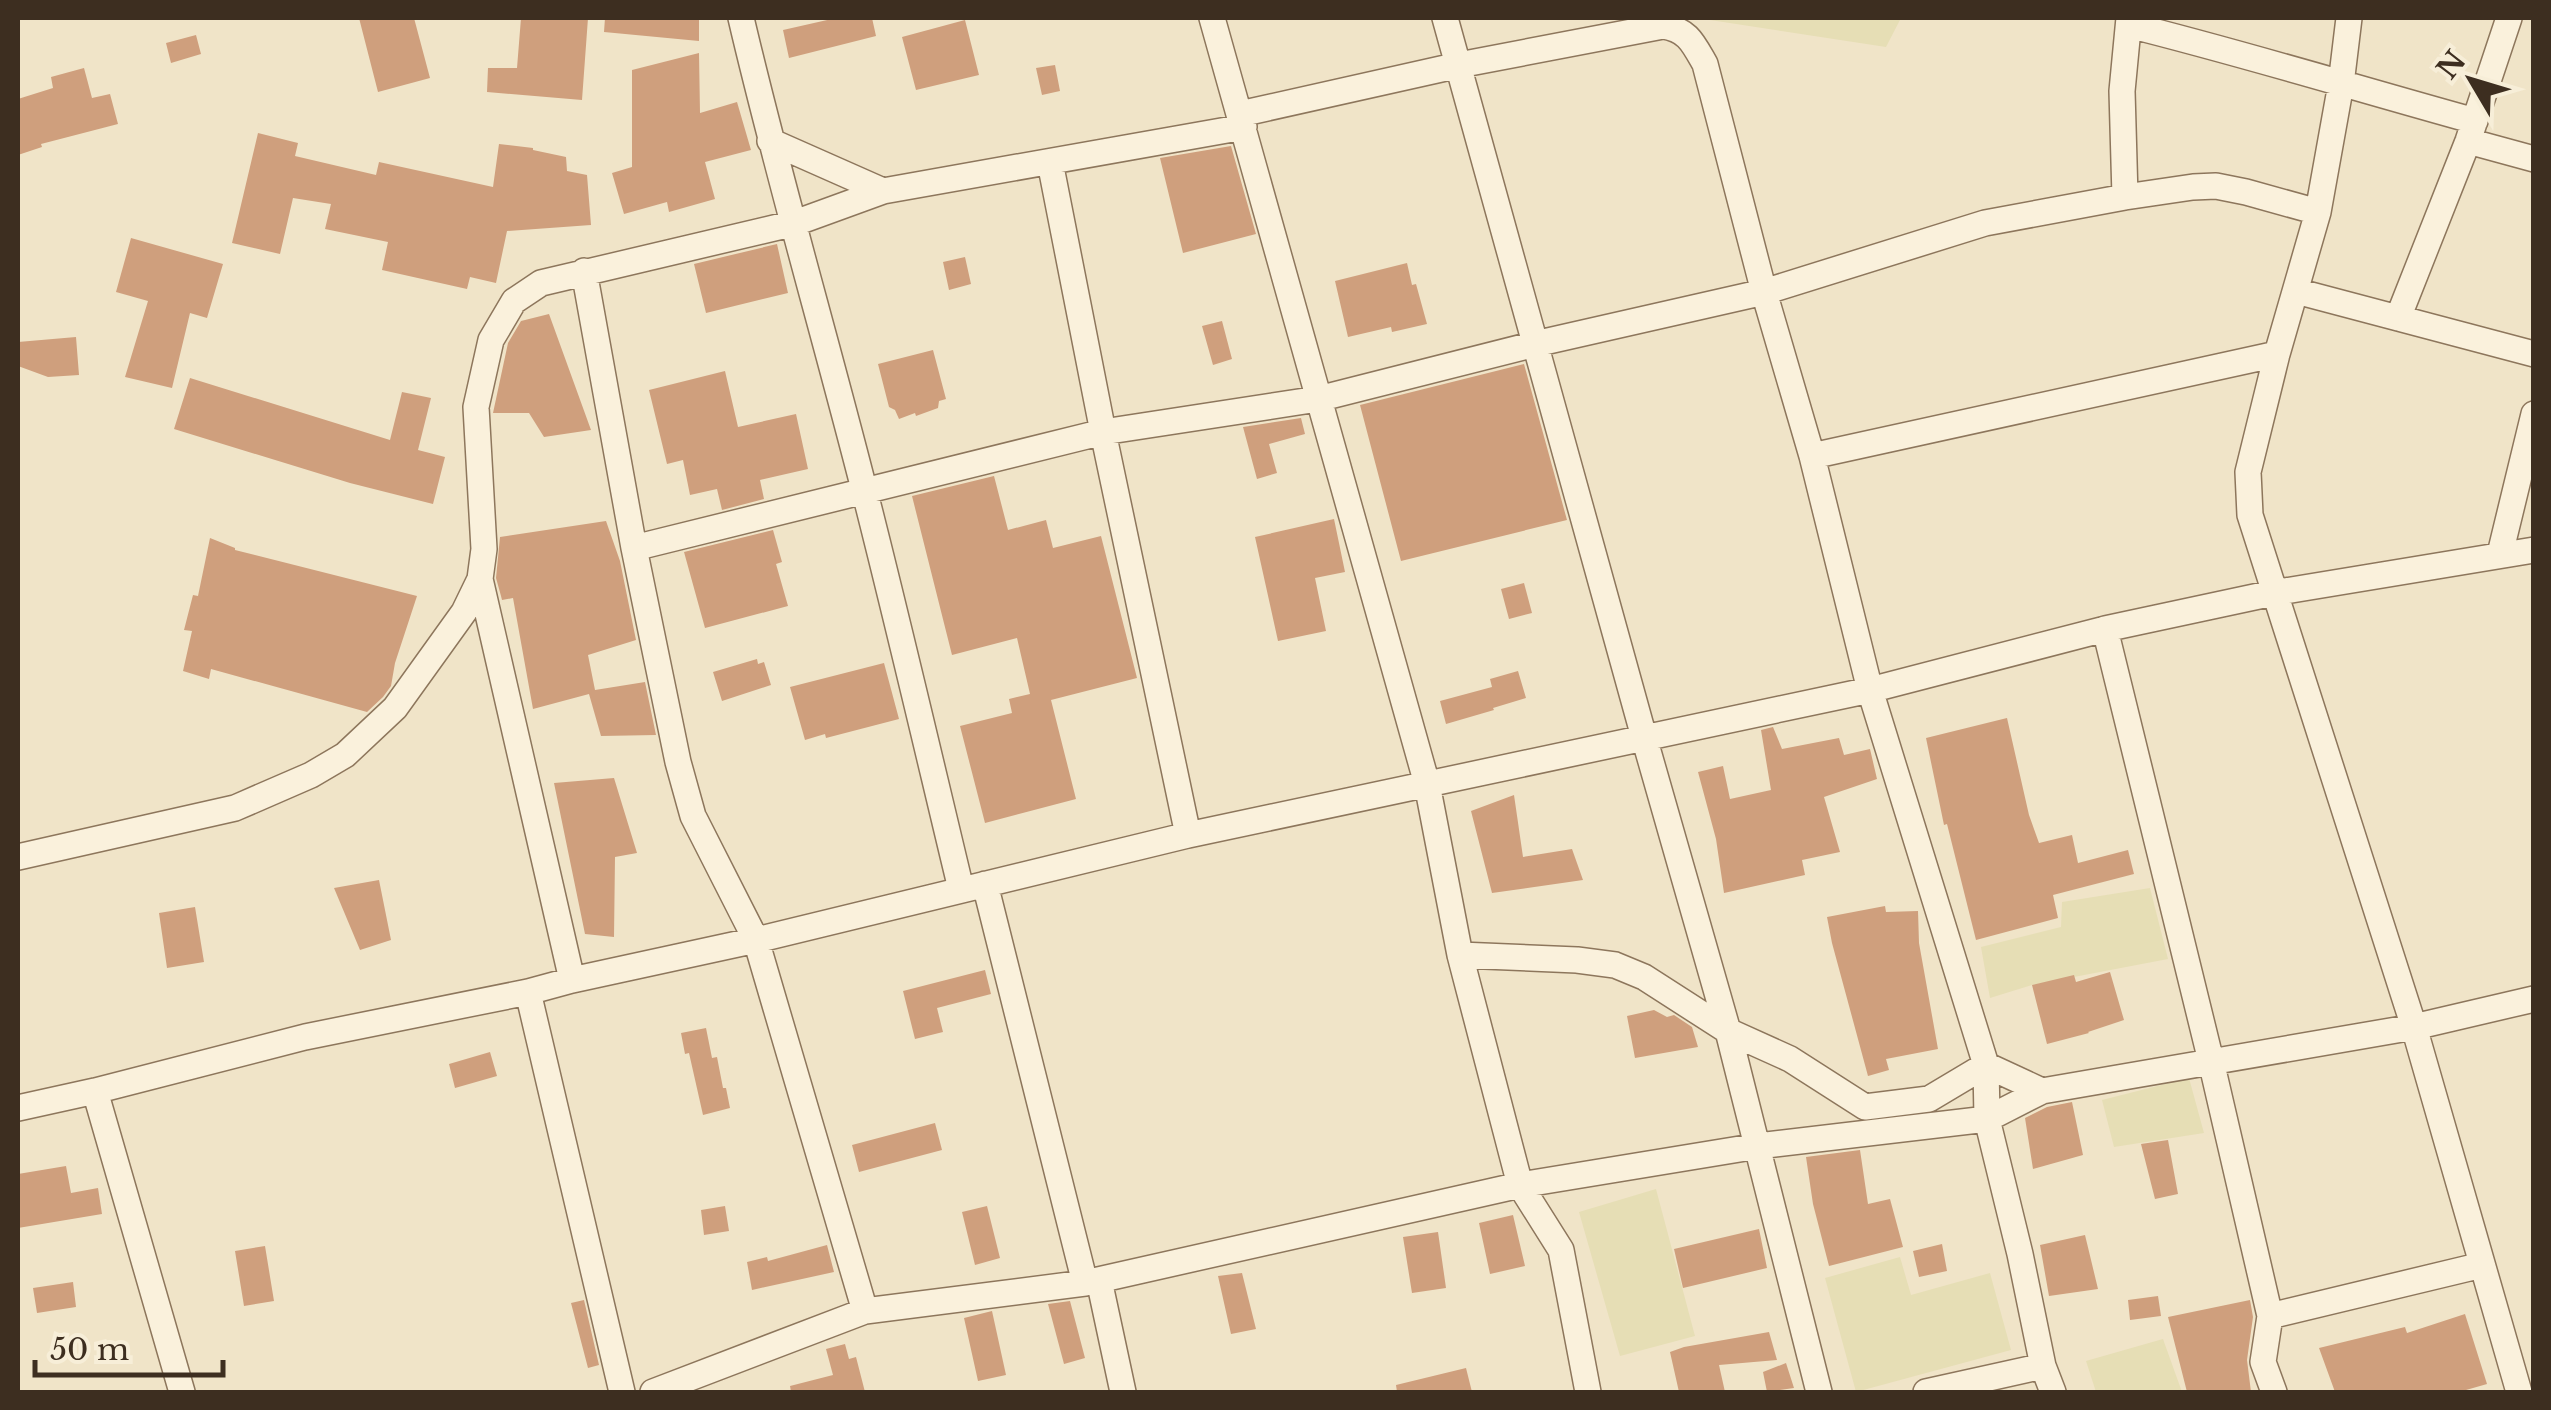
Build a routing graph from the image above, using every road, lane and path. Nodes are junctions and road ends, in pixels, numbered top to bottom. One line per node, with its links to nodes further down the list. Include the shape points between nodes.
1 (741, 18): 11 (street)
2 (1212, 18): 9 (street)
3 (1445, 18): 7 (street)
4 (2349, 18): 8 (street)
5 (2509, 18): 10 (street)
6 (2129, 21): 8 (street); 15 (street, via 2122,91)
7 (1458, 65): 9 (street); 20 (street, via 1678,28 1705,64); 22 (street)
8 (2341, 84): 10 (street); 16 (street)
9 (1242, 120): 13 (street); 25 (street)
10 (2471, 131): 12 (street); 21 (street)
11 (770, 141): 14 (street); 17 (street)
12 (2534, 159)
13 (1050, 162): 14 (street); 27 (street)
14 (883, 192): 17 (street)
15 (2126, 196): 16 (street, via 2216,186); 20 (street, via 1985,223)
16 (2318, 212): 19 (street)
17 (795, 223): 18 (street); 29 (street)
18 (584, 271): 30 (street); 33 (street, via 541,282 514,301 491,340 476,408)
19 (2296, 290): 21 (street); 23 (street)
20 (1764, 292): 22 (street); 28 (street)
21 (2398, 318): 24 (street)
22 (1536, 344): 25 (street); 37 (street)
23 (2277, 354): 28 (street); 34 (street, via 2248,472 2250,515)
24 (2534, 354)
25 (1318, 400): 27 (street); 38 (street)
26 (2534, 414): 32 (street)
27 (1103, 432): 29 (street); 39 (street)
28 (1812, 456): 36 (street)
29 (865, 491): 30 (street); 41 (street)
30 (634, 548): 42 (street, via 693,816)
31 (2534, 550): 32 (street)
32 (2500, 554): 34 (street)
33 (480, 579): 40 (street, via 395,708 346,754 236,808); 44 (street)
34 (2274, 593): 35 (street); 47 (street)
35 (2105, 629): 36 (street); 49 (street)
36 (1870, 690): 37 (street); 50 (street)
37 (1644, 737): 38 (street); 48 (street)
38 (1427, 784): 39 (street); 43 (street)
39 (1188, 835): 41 (street)
40 (18, 857)
41 (973, 887): 42 (street); 58 (street)
42 (756, 940): 44 (street); 59 (street)
43 (1460, 954): 48 (street, via 1616,965); 56 (street)
44 (572, 980): 45 (street)
45 (528, 992): 51 (street, via 305,1037); 63 (street)
46 (2534, 999): 47 (street)
47 (2414, 1027): 49 (street); 57 (street)
48 (1728, 1031): 50 (street, via 1790,1059 1865,1108 1930,1100); 55 (street)
49 (2211, 1061): 52 (street); 60 (street)
50 (1986, 1065): 52 (street); 54 (street)
51 (95, 1091): 53 (street); 62 (street)
52 (2042, 1091): 54 (street)
53 (18, 1108)
54 (1986, 1119): 55 (street); 61 (street)
55 (1758, 1146): 56 (street); 67 (street)
56 (1520, 1185): 58 (street); 66 (street, via 1560,1250)
57 (2482, 1265): 60 (street); 71 (street)
58 (1092, 1282): 59 (street); 65 (street)
59 (865, 1311): 64 (street)
60 (2270, 1316): 70 (street, via 2263,1362)
61 (2043, 1366): 68 (street); 69 (street)
62 (182, 1392)
63 (622, 1392)
64 (652, 1392)
65 (1123, 1392)
66 (1588, 1392)
67 (1818, 1392)
68 (1926, 1392)
69 (2053, 1392)
70 (2274, 1392)
71 (2520, 1392)

